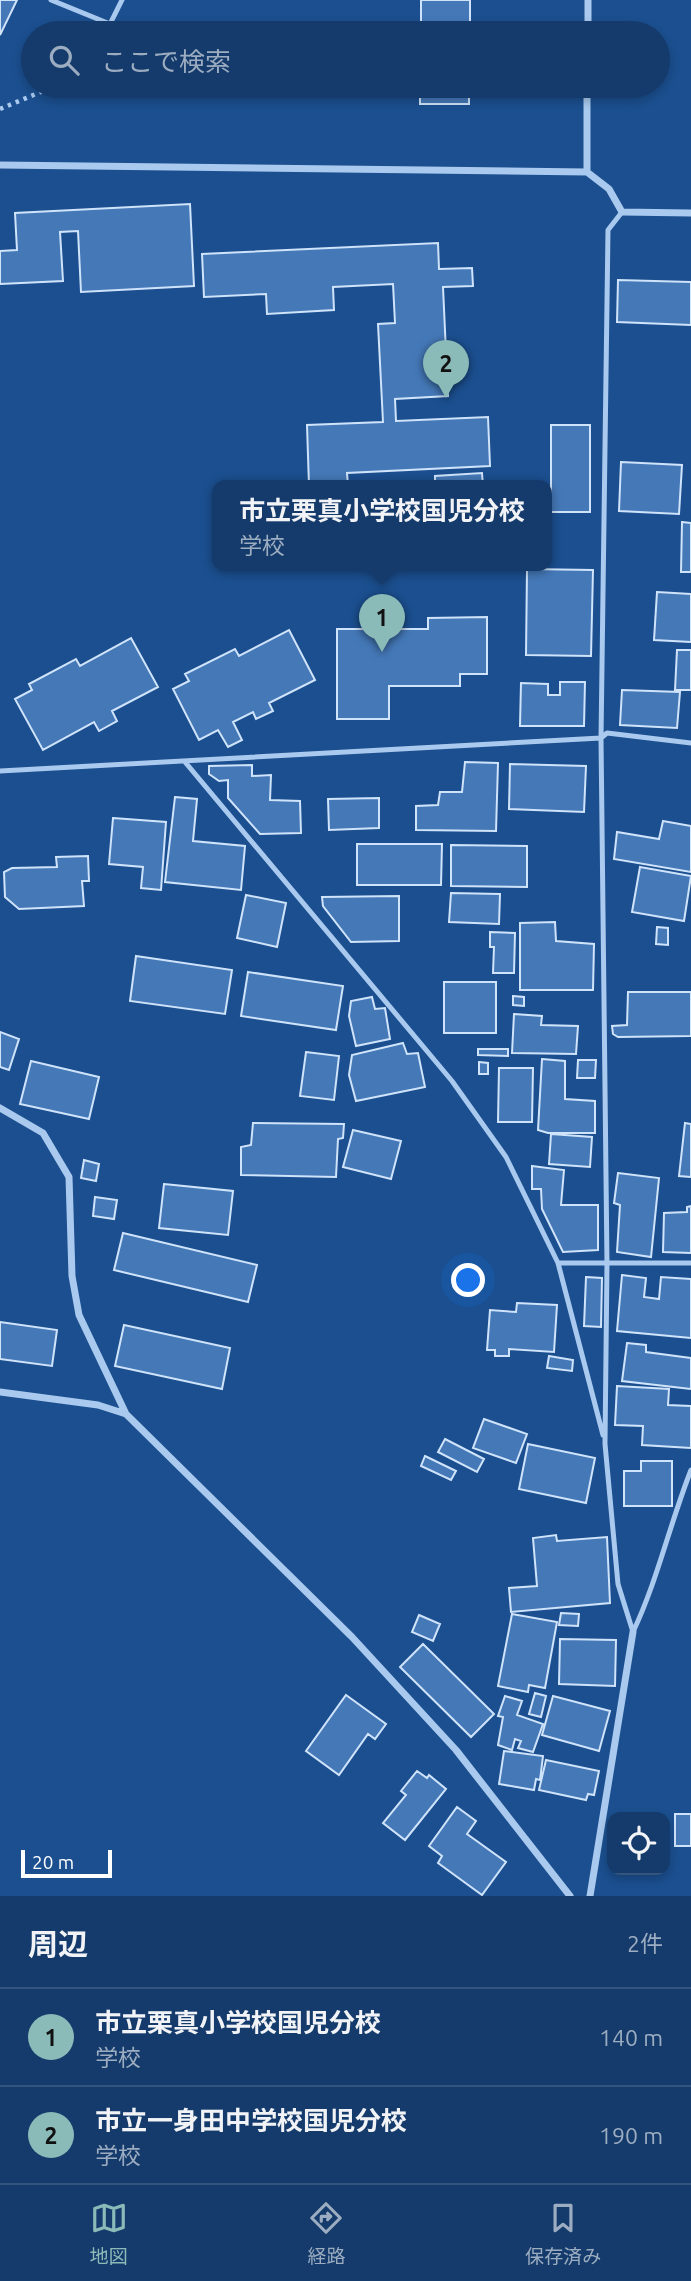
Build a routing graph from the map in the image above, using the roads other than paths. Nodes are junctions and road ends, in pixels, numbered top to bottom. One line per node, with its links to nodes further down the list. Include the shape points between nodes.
1 (51, 0): 4 (lane)
2 (122, 0): 5 (lane)
3 (588, 0): 6 (street)
4 (103, 21)
5 (112, 21)
6 (588, 21)
7 (587, 98): 9 (street)
8 (0, 165): 9 (street)
9 (587, 172): 10 (street, via 609,189)
10 (622, 212): 11 (street); 12 (lane, via 608,230)
11 (691, 213)
12 (601, 738): 13 (lane, via 607,733); 14 (lane); 18 (lane)
13 (691, 743)
14 (185, 762): 15 (lane); 17 (lane, via 452,1081 506,1157)
15 (0, 771)
16 (0, 1108): 21 (street, via 43,1133 69,1177 72,1276 79,1315)
17 (558, 1263): 18 (lane); 22 (lane)
18 (607, 1263): 19 (lane); 22 (lane)
19 (691, 1263)
20 (0, 1392): 21 (street)
21 (126, 1413): 25 (street, via 370,1656 456,1750)
22 (605, 1444): 24 (lane, via 618,1584)
23 (691, 1470): 24 (lane, via 653,1588)
24 (633, 1632): 26 (street)
25 (570, 1896)
26 (590, 1896)

